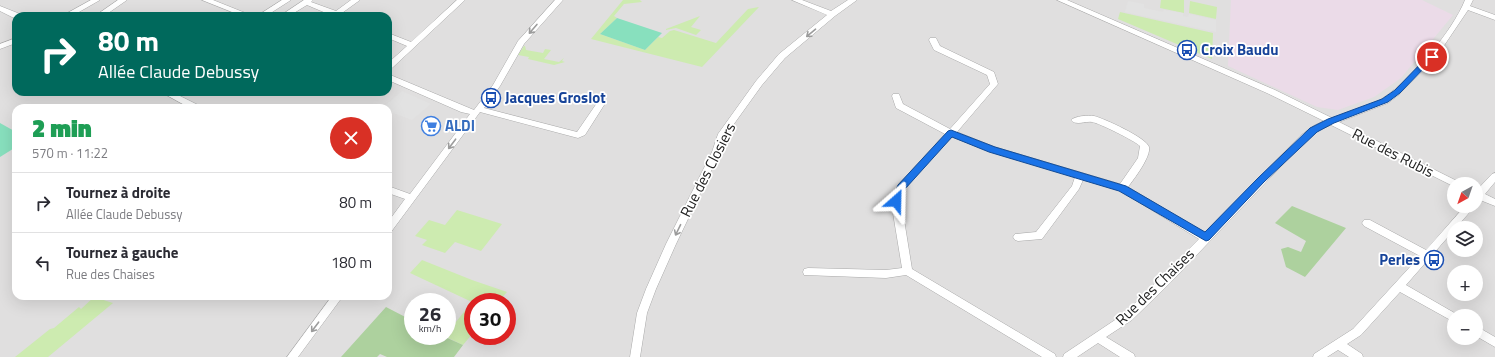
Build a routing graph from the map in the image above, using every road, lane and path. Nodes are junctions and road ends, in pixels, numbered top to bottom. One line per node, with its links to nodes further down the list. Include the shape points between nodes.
1 (96, 0): 14 (street)
2 (123, 0): 15 (street)
3 (206, 0): 16 (street)
4 (287, 0): 17 (street)
5 (356, 0): 20 (street)
6 (461, 0): 27 (street)
7 (559, 0): 35 (street, one-way to 35, via 521,43 496,86)
8 (796, 0): 22 (street)
9 (853, 0): 22 (street, Rue des Closiers)
10 (1061, 0): 37 (street, Rue des Rubis, via 1234,74)
11 (308, 1): 18 (street); 19 (street)
12 (1468, 4): 23 (street); 37 (street, Rue des Chaises, via 1432,57 1398,92 1385,100)
13 (0, 8): 21 (street)
14 (74, 12)
15 (105, 12)
16 (238, 12)
17 (268, 12)
18 (290, 12)
19 (332, 12)
20 (342, 12)
21 (12, 14)
22 (832, 14): 64 (street, Rue des Closiers, one-way to 64, via 782,56 722,134 716,152 651,289 642,313)
23 (1495, 18)
24 (392, 37): 27 (street)
25 (933, 40): 38 (street, via 937,48 984,70 991,74 994,80 994,84)
26 (12, 42): 28 (street)
27 (412, 45): 29 (street)
28 (0, 47)
29 (392, 63)
30 (392, 79): 35 (street, via 464,110)
31 (173, 96): 34 (street)
32 (896, 96): 38 (street, via 899,106)
33 (602, 102): 35 (street, via 582,134 578,135)
34 (189, 104)
35 (477, 111): 45 (street, one-way to 45)
36 (1075, 120): 42 (street, via 1093,119 1138,139 1143,144 1144,155)
37 (1331, 121): 41 (street, Rue des Rubis); 52 (street, Rue des Chaises, via 1303,138)
38 (951, 133): 39 (street, via 992,149); 54 (street, via 901,187 897,195)
39 (1080, 176): 42 (street); 51 (street, via 1076,186 1039,236)
40 (1495, 176): 43 (street)
41 (1447, 179)
42 (1122, 188): 52 (street)
43 (1483, 189)
44 (392, 191): 45 (street)
45 (411, 198): 50 (street)
46 (1483, 198): 47 (street)
47 (1495, 203)
48 (1464, 213): 53 (street)
49 (1367, 223): 53 (street)
50 (392, 224)
51 (1018, 237)
52 (1206, 238): 60 (street, Rue des Chaises, via 1128,317)
53 (1427, 255): 56 (street)
54 (907, 271): 55 (street, via 886,274); 65 (street)
55 (808, 272)
56 (1399, 286): 58 (street); 62 (street, via 1356,332)
57 (335, 300): 63 (street, one-way to 63)
58 (1447, 314)
59 (1483, 335): 61 (street)
60 (1098, 337): 66 (street, Rue des Chaises); 67 (street)
61 (1495, 342)
62 (1339, 345): 68 (street); 69 (street)
63 (292, 357)
64 (635, 357)
65 (1051, 357)
66 (1068, 357)
67 (1130, 357)
68 (1318, 357)
69 (1358, 357)

